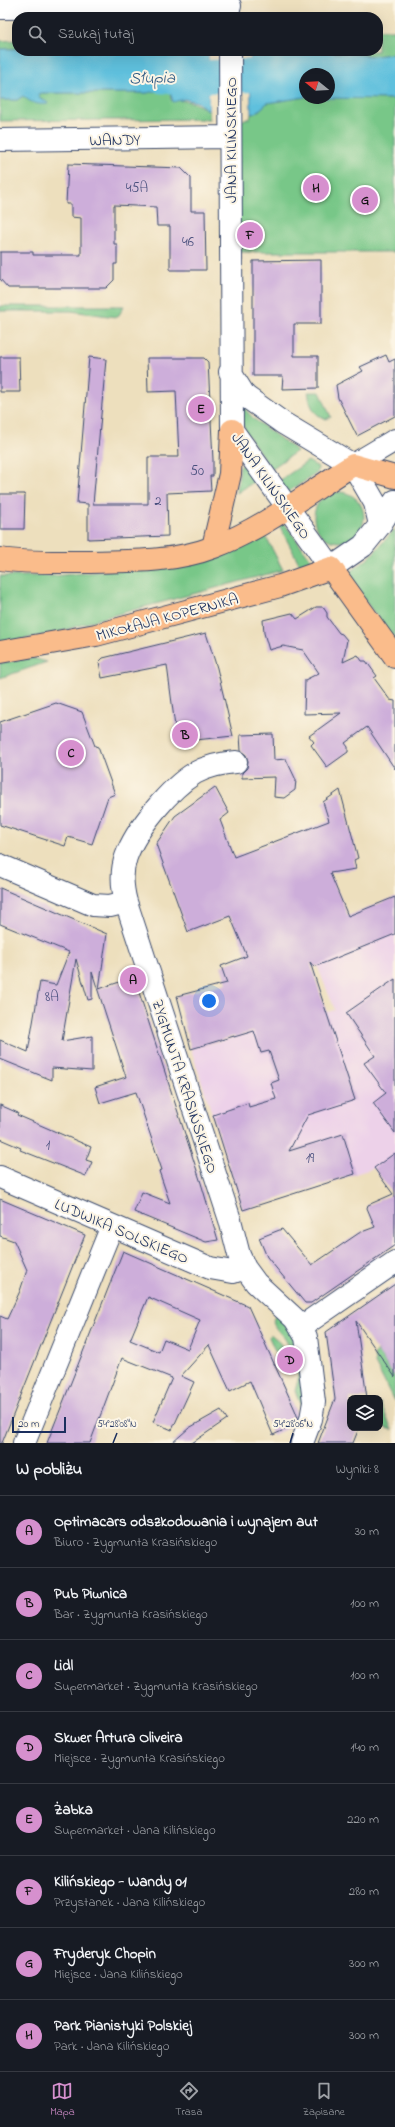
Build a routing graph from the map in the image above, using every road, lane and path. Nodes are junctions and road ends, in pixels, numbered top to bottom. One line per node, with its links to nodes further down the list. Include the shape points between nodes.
1 (0, 8): 2 (street)
2 (230, 8)
3 (230, 56): 4 (street, JANA KILIŃSKIEGO)
4 (231, 128): 5 (street, WANDY); 6 (street, JANA KILIŃSKIEGO)
5 (0, 140)
6 (230, 372): 7 (street, JANA KILIŃSKIEGO); 9 (street, via 245,396 283,423)
7 (232, 430): 12 (street, JANA KILIŃSKIEGO); 14 (main road, via 230,474)
8 (395, 440): 9 (street)
9 (353, 465): 10 (main road); 12 (main road); 13 (street, via 375,503)
10 (395, 477)
11 (395, 501): 13 (street)
12 (287, 507): 14 (main road, via 238,537); 16 (street, JANA KILIŃSKIEGO)
13 (380, 525): 16 (street, via 363,546)
14 (213, 547): 15 (main road, via 179,556 141,561)
15 (2, 560)
16 (331, 568): 17 (main road, MIKOŁAJA KOPERNIKA, via 280,586 96,635); 18 (main road)
17 (0, 652)
18 (395, 656)
19 (236, 762): 21 (street, ZYGMUNTA KRASIŃSKIEGO, via 204,768 168,794 138,835 126,857 123,885)
20 (0, 865): 21 (street, via 93,905 110,906)
21 (126, 902): 25 (street, ZYGMUNTA KRASIŃSKIEGO)
22 (0, 1177): 23 (street, LUDWIKA SOLSKIEGO)
23 (112, 1226): 25 (street, LUDWIKA SOLSKIEGO, via 218,1271 233,1272); 27 (street)
24 (395, 1262): 26 (street)
25 (245, 1268): 26 (street, ZYGMUNTA KRASIŃSKIEGO, via 256,1283)
26 (301, 1327): 28 (street, ZYGMUNTA KRASIŃSKIEGO, via 308,1345 314,1402)
27 (24, 1443)
28 (302, 1443)

